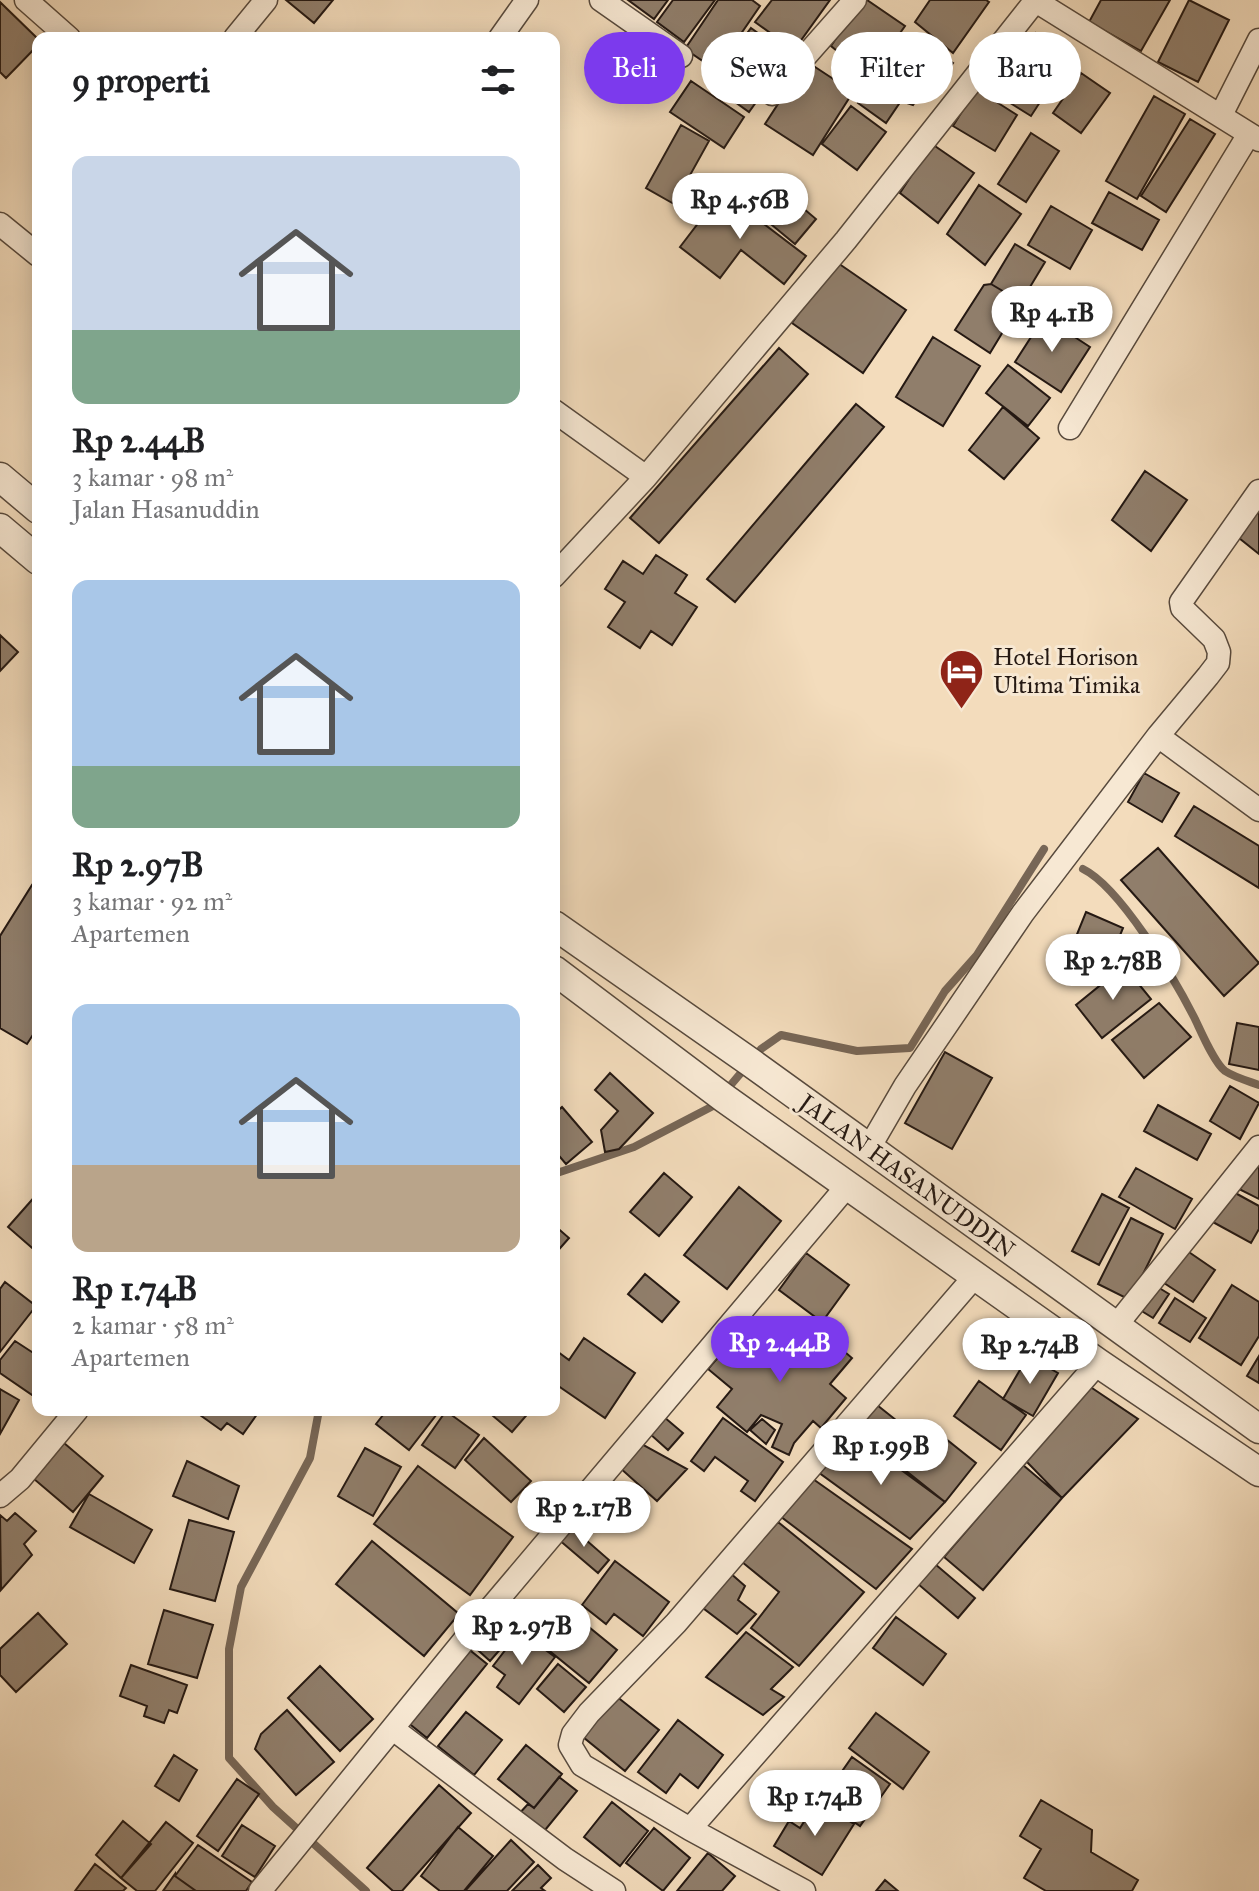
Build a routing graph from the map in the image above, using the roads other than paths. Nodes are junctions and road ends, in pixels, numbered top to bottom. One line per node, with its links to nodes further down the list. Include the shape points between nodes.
1 (26, 0): 7 (street)
2 (266, 0): 8 (street)
3 (527, 0): 9 (street)
4 (601, 0): 10 (street)
5 (855, 0): 12 (street)
6 (1035, 0): 13 (street); 20 (street, via 846,240)
7 (62, 32)
8 (240, 32)
9 (504, 32)
10 (647, 32)
11 (1259, 40): 13 (street)
12 (815, 45)
13 (1221, 115): 14 (street)
14 (1254, 137): 18 (street)
15 (0, 224): 16 (street)
16 (32, 250)
17 (560, 415): 20 (street)
18 (1070, 428)
19 (0, 477): 22 (street)
20 (646, 477): 25 (street)
21 (1259, 491): 26 (street, via 1181,602 1214,639 1218,663)
22 (32, 504)
23 (0, 528): 24 (street)
24 (32, 555)
25 (560, 570)
26 (1158, 736): 27 (street); 31 (street, via 1023,913)
27 (1259, 810)
28 (560, 929): 31 (street, JALAN HASANUDDIN)
29 (560, 975): 32 (street, JALAN HASANUDDIN)
30 (1259, 1147): 34 (street)
31 (869, 1148): 34 (street, JALAN HASANUDDIN)
32 (848, 1185): 33 (street, JALAN HASANUDDIN); 40 (street)
33 (975, 1276): 35 (street, JALAN HASANUDDIN); 41 (street, via 573,1734 570,1745 582,1765)
34 (1115, 1327): 37 (street, JALAN HASANUDDIN)
35 (1098, 1363): 38 (street, JALAN HASANUDDIN); 41 (street)
36 (72, 1416): 39 (street)
37 (1259, 1429)
38 (1259, 1472)
39 (0, 1496)
40 (393, 1729): 42 (street); 43 (street)
41 (690, 1829): 44 (street)
42 (260, 1891)
43 (614, 1891)
44 (804, 1891)

